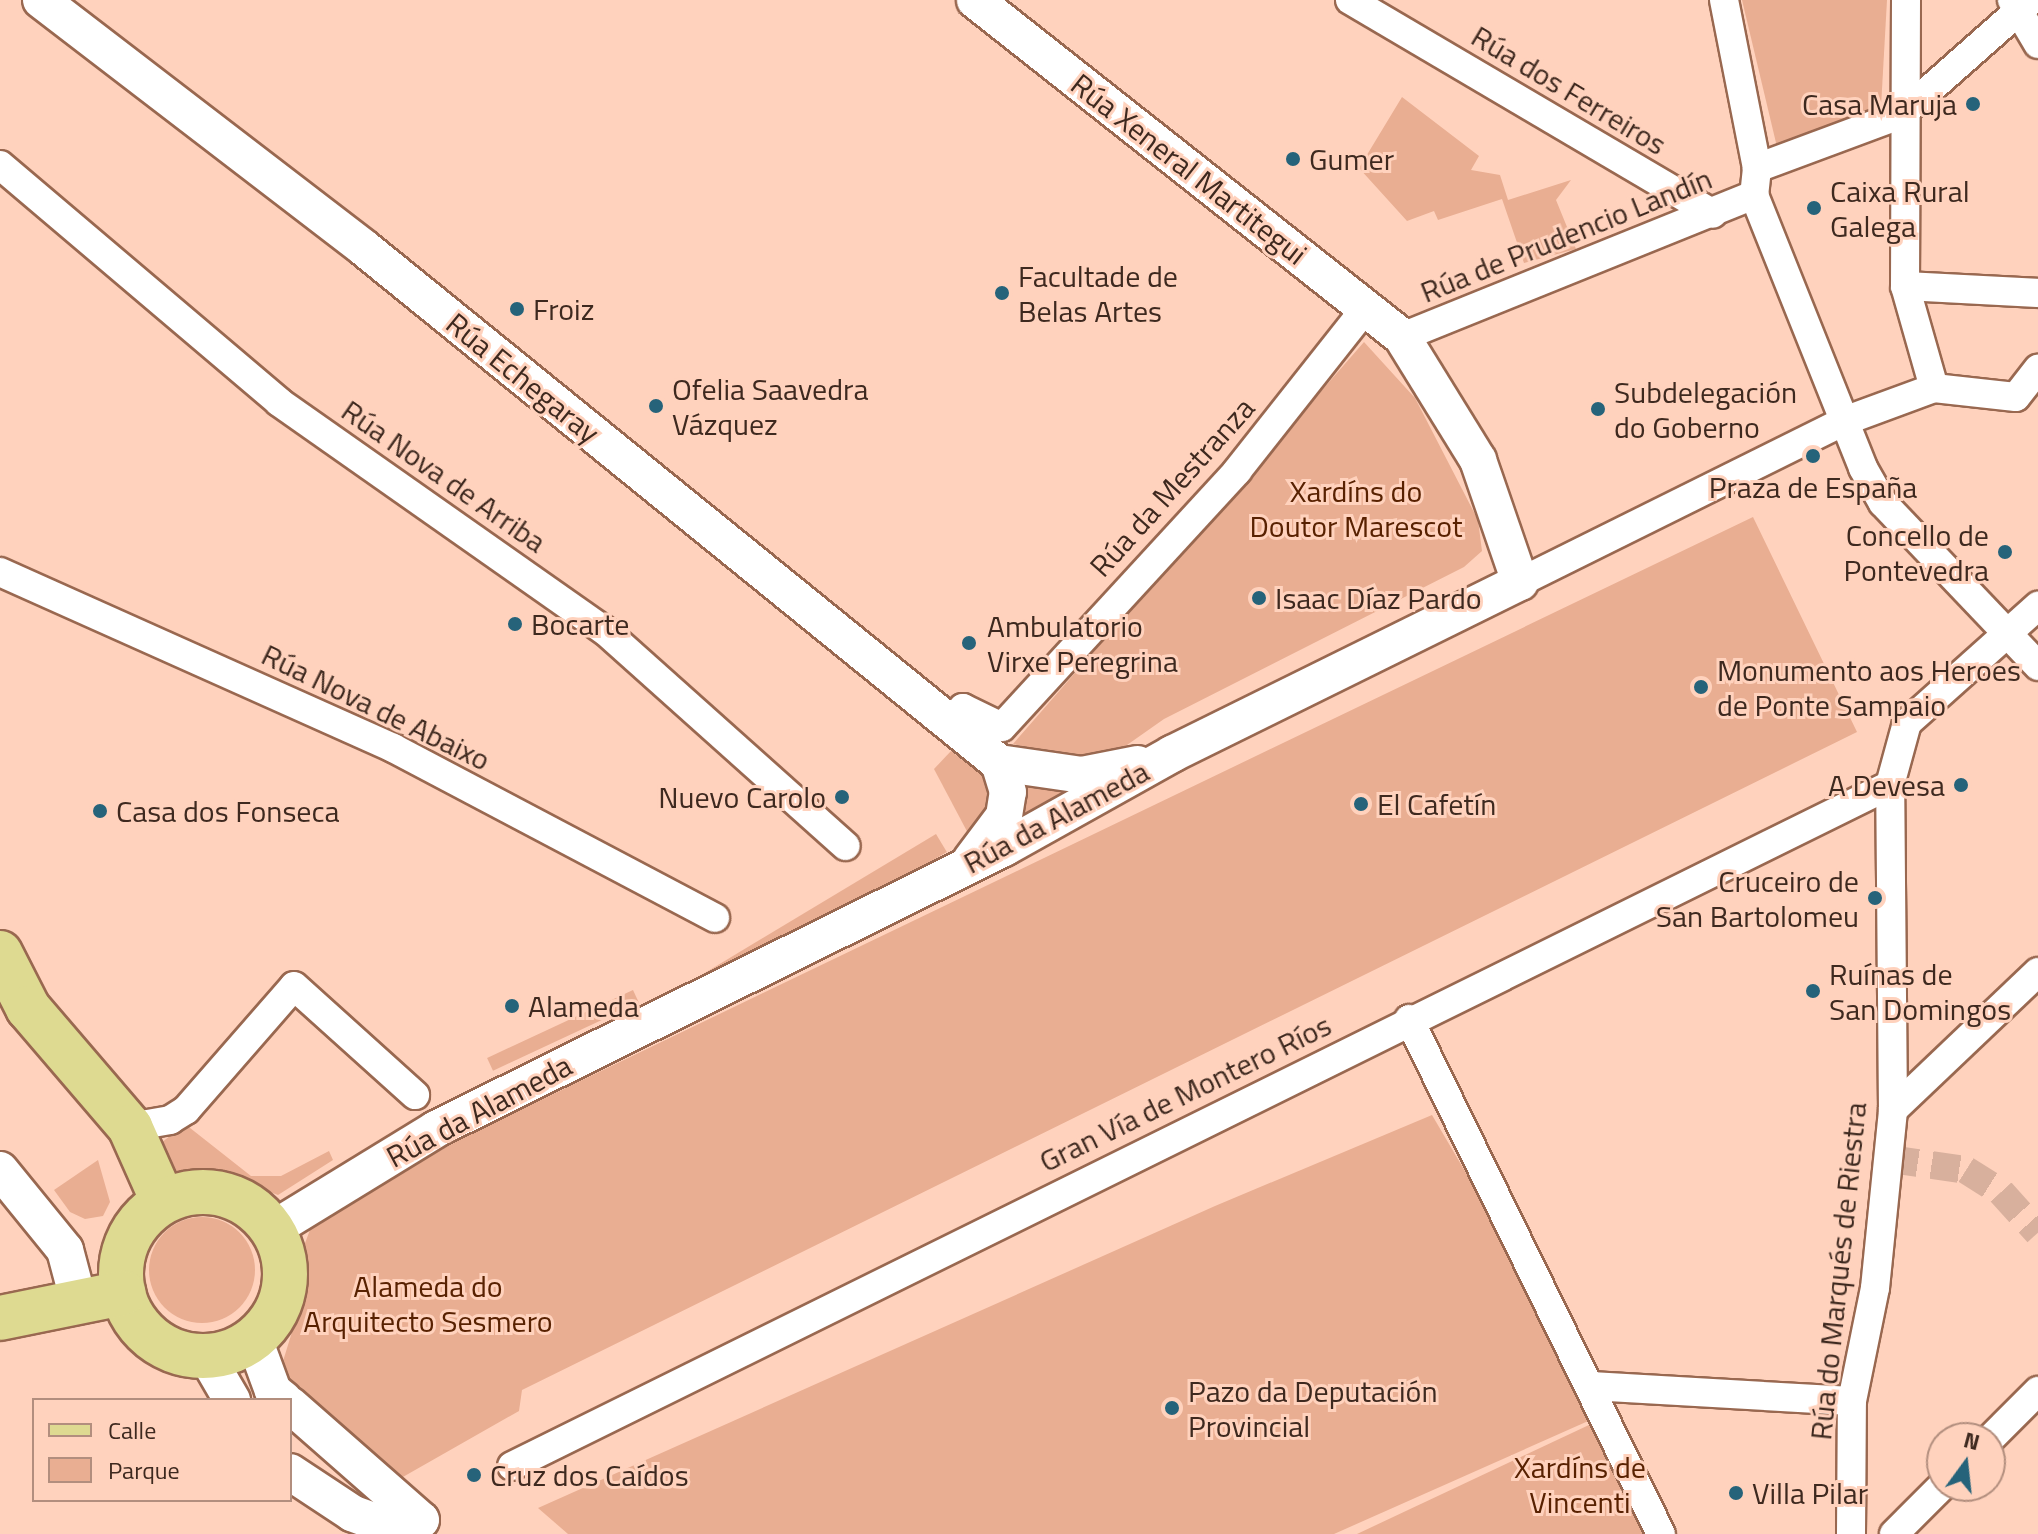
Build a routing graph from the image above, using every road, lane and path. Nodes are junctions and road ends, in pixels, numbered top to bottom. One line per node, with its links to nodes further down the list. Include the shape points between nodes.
1 (41, 0): 25 (street, Rúa Echegaray, via 364,248)
2 (975, 0): 14 (street, Rúa Xeneral Martitegui)
3 (1350, 0): 11 (street, Rúa dos Ferreiros)
4 (1724, 0): 10 (street)
5 (1906, 0): 8 (street)
6 (2020, 4): 7 (street); 8 (street)
7 (2038, 44)
8 (1902, 114): 10 (street, Rúa de Prudencio Landín); 12 (street)
9 (0, 165): 29 (street, Rúa Nova de Arriba, via 279,402 604,630)
10 (1755, 181): 11 (street, Rúa de Prudencio Landín); 19 (street)
11 (1713, 214): 15 (street, Rúa de Prudencio Landín)
12 (1905, 286): 13 (street); 17 (street)
13 (2038, 293)
14 (1365, 309): 15 (street, Rúa Xeneral Martitegui); 25 (street, Rúa da Mestranza, via 1237,471 1002,727 963,708)
15 (1402, 337): 21 (street, via 1478,460)
16 (2038, 369): 18 (street)
17 (1934, 388): 18 (street); 19 (street, Rúa da Alameda)
18 (2027, 404)
19 (1847, 420): 21 (street, Rúa da Alameda); 23 (street, via 1863,468 1883,503)
20 (0, 572): 31 (street, Rúa Nova de Abaixo, via 393,748)
21 (1520, 582): 26 (street, Rúa da Alameda)
22 (2038, 606): 23 (street, Rúa do Marqués de Riestra)
23 (2010, 631): 24 (street); 28 (street, Rúa do Marqués de Riestra, via 1907,723)
24 (2038, 666)
25 (950, 727): 27 (street, Rúa Echegaray)
26 (1172, 754): 27 (street, Rúa Echegaray, via 1082,775); 30 (street, Rúa da Alameda)
27 (999, 763): 30 (street, via 1008,792 1004,816)
28 (1890, 785): 34 (street, Gran Vía de Montero Ríos, via 1694,886); 36 (street, Rúa do Marqués de Riestra)
29 (846, 846)
30 (970, 862): 40 (street, Rúa da Alameda, via 436,1129)
31 (715, 918)
32 (0, 953): 37 (main road, via 28,1008)
33 (2038, 972): 36 (street)
34 (1409, 1019): 46 (street); 53 (street, Gran Vía de Montero Ríos)
35 (415, 1095): 37 (street, via 294,986 186,1110 170,1120)
36 (1893, 1110): 50 (street, Rúa do Marqués de Riestra, via 1875,1288)
37 (130, 1127): 39 (main road)
38 (0, 1170): 42 (street, via 65,1250)
39 (163, 1201): 40 (main road, via 193,1192 224,1194 260,1213); 41 (main road, via 146,1214 124,1250)
40 (273, 1229): 44 (main road, via 284,1258 285,1288 274,1316)
41 (123, 1293): 42 (main road); 45 (main road, via 153,1340)
42 (78, 1299): 43 (main road)
43 (0, 1318)
44 (254, 1339): 45 (main road); 49 (street, via 273,1391)
45 (207, 1357): 48 (street)
46 (1591, 1386): 50 (street); 57 (street)
47 (2038, 1391): 52 (street)
48 (231, 1398)
49 (282, 1398)
50 (1852, 1401): 58 (street, Rúa do Marqués de Riestra)
51 (292, 1407): 56 (street, via 421,1520)
52 (2006, 1423)
53 (512, 1466)
54 (292, 1473): 56 (street, via 352,1513)
55 (1926, 1502): 59 (street)
56 (391, 1530)
57 (1661, 1534)
58 (1851, 1534)
59 (1894, 1534)

